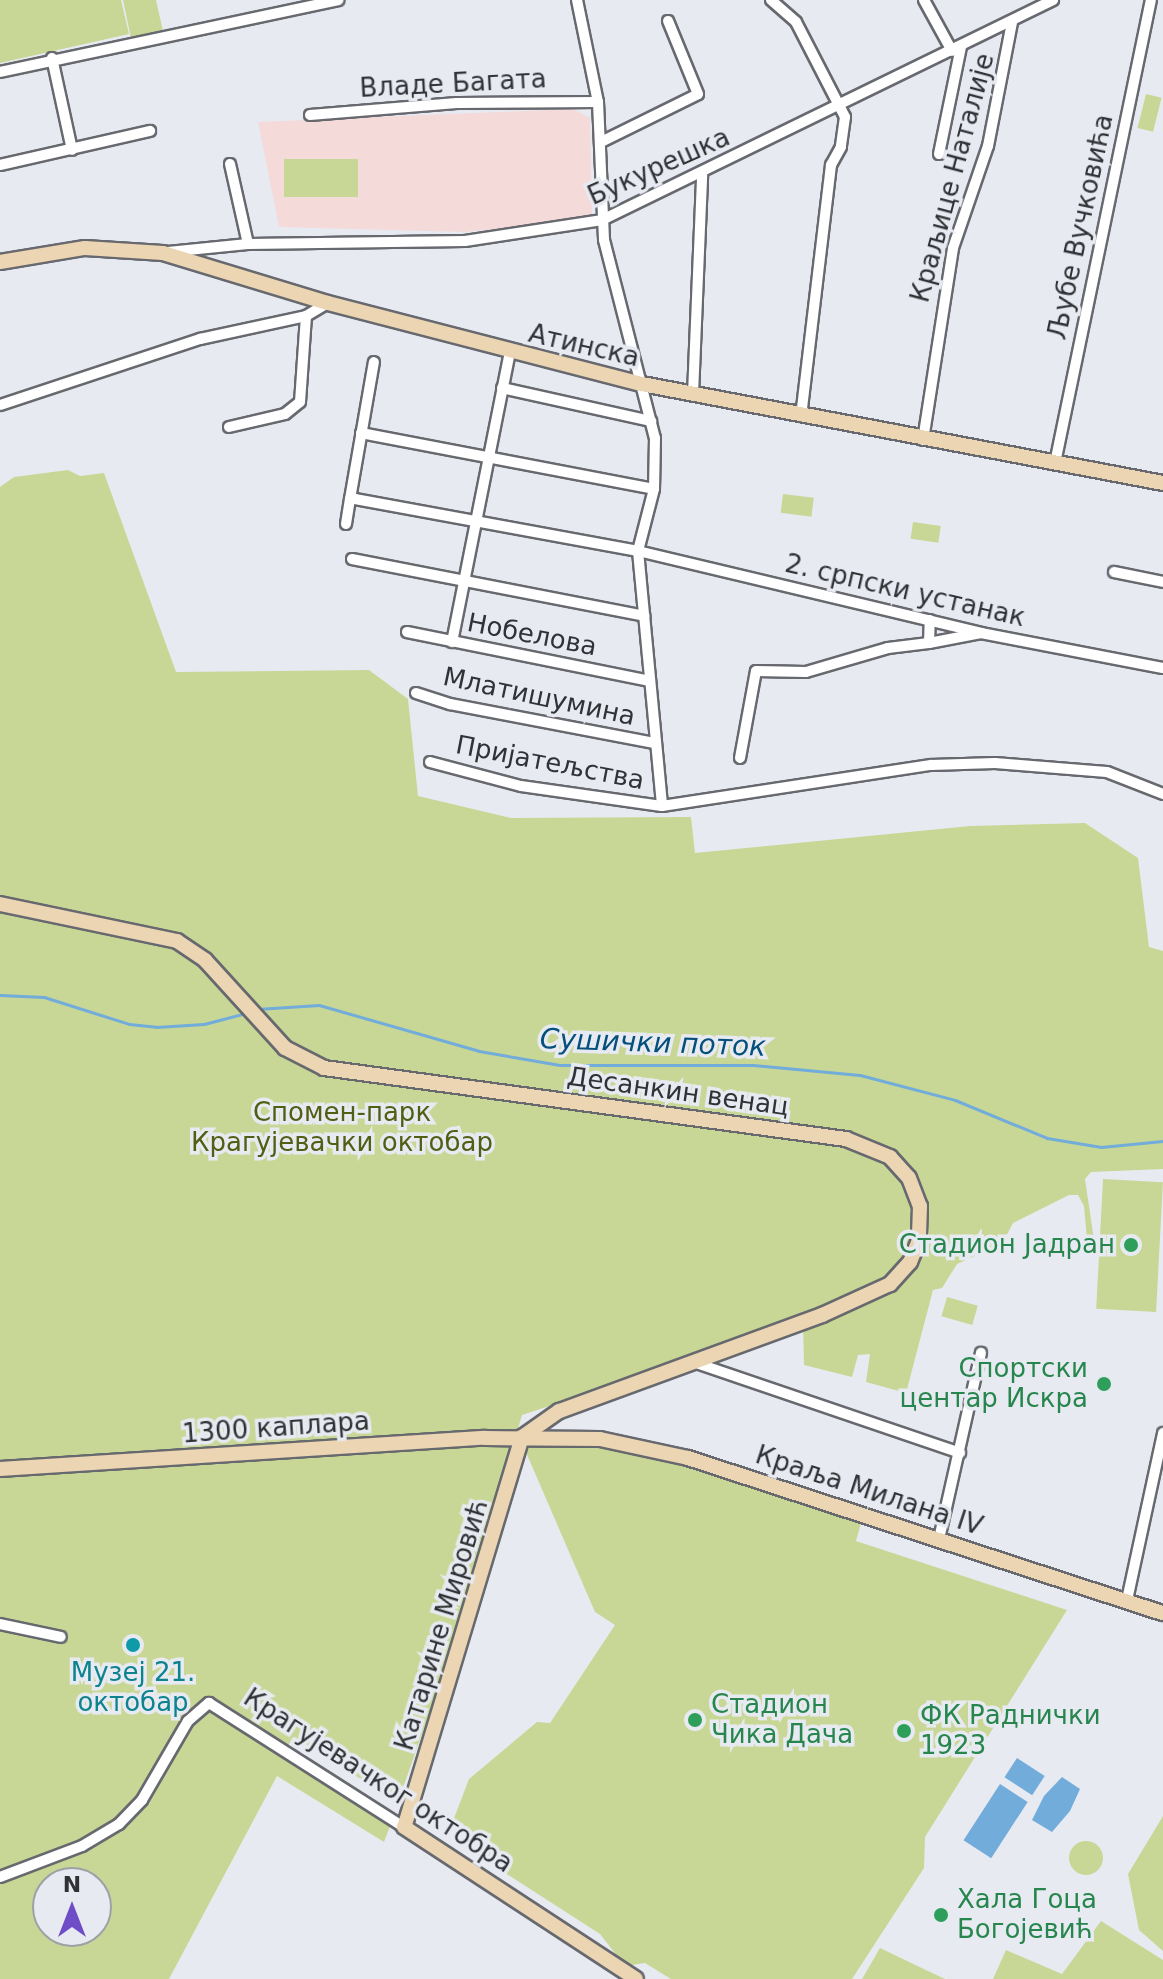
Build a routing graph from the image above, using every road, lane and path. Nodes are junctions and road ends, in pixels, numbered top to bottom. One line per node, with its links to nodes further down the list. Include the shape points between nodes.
1 (338, 0): 10 (street)
2 (577, 0): 12 (street)
3 (771, 0): 13 (street, via 796,22)
4 (924, 0): 9 (street)
5 (1053, 0): 8 (street, Букурешка)
6 (1151, 0): 42 (street, Љубе Вучковића)
7 (668, 21): 16 (street, via 698,94)
8 (1012, 22): 9 (street, Букурешка); 40 (street, Краљице Наталије, via 988,146 953,248)
9 (956, 49): 13 (street, Букурешка); 18 (street)
10 (52, 58): 11 (street); 17 (street)
11 (0, 72)
12 (598, 102): 14 (street, Владе Багата, via 457,103); 16 (street)
13 (841, 107): 21 (street, Букурешка); 36 (street, via 843,137 831,165)
14 (310, 115)
15 (150, 131): 17 (street)
16 (601, 142): 22 (street)
17 (72, 150): 20 (street)
18 (939, 154)
19 (230, 164): 23 (street)
20 (0, 165)
21 (702, 175): 22 (street, Букурешка); 34 (street)
22 (602, 220): 23 (street, Букурешка, via 465,241); 32 (street)
23 (248, 244): 24 (street, Букурешка)
24 (199, 248): 25 (street, Букурешка); 27 (street, via 198,257)
25 (163, 253): 26 (street, Атинска, via 85,248); 27 (street, Атинска)
26 (0, 262)
27 (207, 269): 28 (street, Атинска)
28 (328, 303): 29 (street); 30 (street, Атинска)
29 (306, 316): 35 (street, via 200,339); 38 (street, via 300,402 285,414)
30 (510, 353): 32 (street, Атинска); 33 (street)
31 (374, 362): 39 (street)
32 (642, 384): 34 (street, Атинска); 37 (street)
33 (502, 388): 37 (street); 41 (street)
34 (693, 394): 36 (street, Атинска)
35 (0, 405)
36 (801, 416): 40 (street, Атинска)
37 (651, 421): 44 (street)
38 (229, 427)
39 (361, 433): 41 (street); 45 (street)
40 (923, 440): 42 (street, Атинска)
41 (488, 456): 44 (street); 46 (street)
42 (1055, 463): 43 (street, Атинска)
43 (1163, 483)
44 (654, 489): 48 (street)
45 (350, 499): 46 (street, 2. српски устанак); 47 (street)
46 (476, 520): 48 (street, 2. српски устанак); 51 (street)
47 (346, 524)
48 (638, 551): 53 (street); 54 (street, 2. српски устанак)
49 (352, 559): 51 (street)
50 (1114, 572): 52 (street)
51 (463, 581): 53 (street); 57 (street)
52 (1163, 582)
53 (644, 616): 60 (street)
54 (930, 620): 56 (street, 2. српски устанак); 58 (street)
55 (407, 632): 57 (street, Нобелова)
56 (981, 633): 58 (street); 59 (street, 2. српски устанак)
57 (452, 642): 60 (street, Нобелова)
58 (929, 643): 63 (street, via 888,648 806,672 760,670 752,679)
59 (1163, 668)
60 (650, 681): 62 (street)
61 (416, 693): 62 (street, Млатишумина)
62 (654, 743): 66 (street)
63 (740, 758)
64 (430, 762): 66 (street, Пријатељства, via 521,786)
65 (1163, 794): 66 (street, Пријатељства, via 1107,772 995,763 931,765)
66 (662, 806)
67 (0, 904): 69 (street, Десанкин венац, via 177,941 205,960 291,1053 337,1071 846,1139 895,1160 914,1188 921,1217 917,1247 896,1279 822,1315)
68 (981, 1353): 74 (street)
69 (696, 1363): 70 (street, Десанкин венац); 74 (street)
70 (550, 1416): 72 (street, via 548,1428); 73 (street, Десанкин венац)
71 (1163, 1433): 77 (street)
72 (556, 1436): 73 (street, 1300 каплара); 76 (street, Краља Милана IV, via 667,1452)
73 (522, 1437): 75 (street, 1300 каплара); 81 (street, Катарине Мировић)
74 (960, 1453): 76 (street)
75 (0, 1469)
76 (939, 1539): 77 (street, Краља Милана IV)
77 (1127, 1600): 78 (street, Краља Милана IV)
78 (1163, 1613)
79 (0, 1624): 80 (street)
80 (61, 1637)
81 (404, 1827): 82 (street, Крагујевачког октобра, via 209,1703 188,1721 142,1800 103,1836); 83 (street, Крагујевачког октобра)
82 (0, 1877)
83 (636, 1979)

